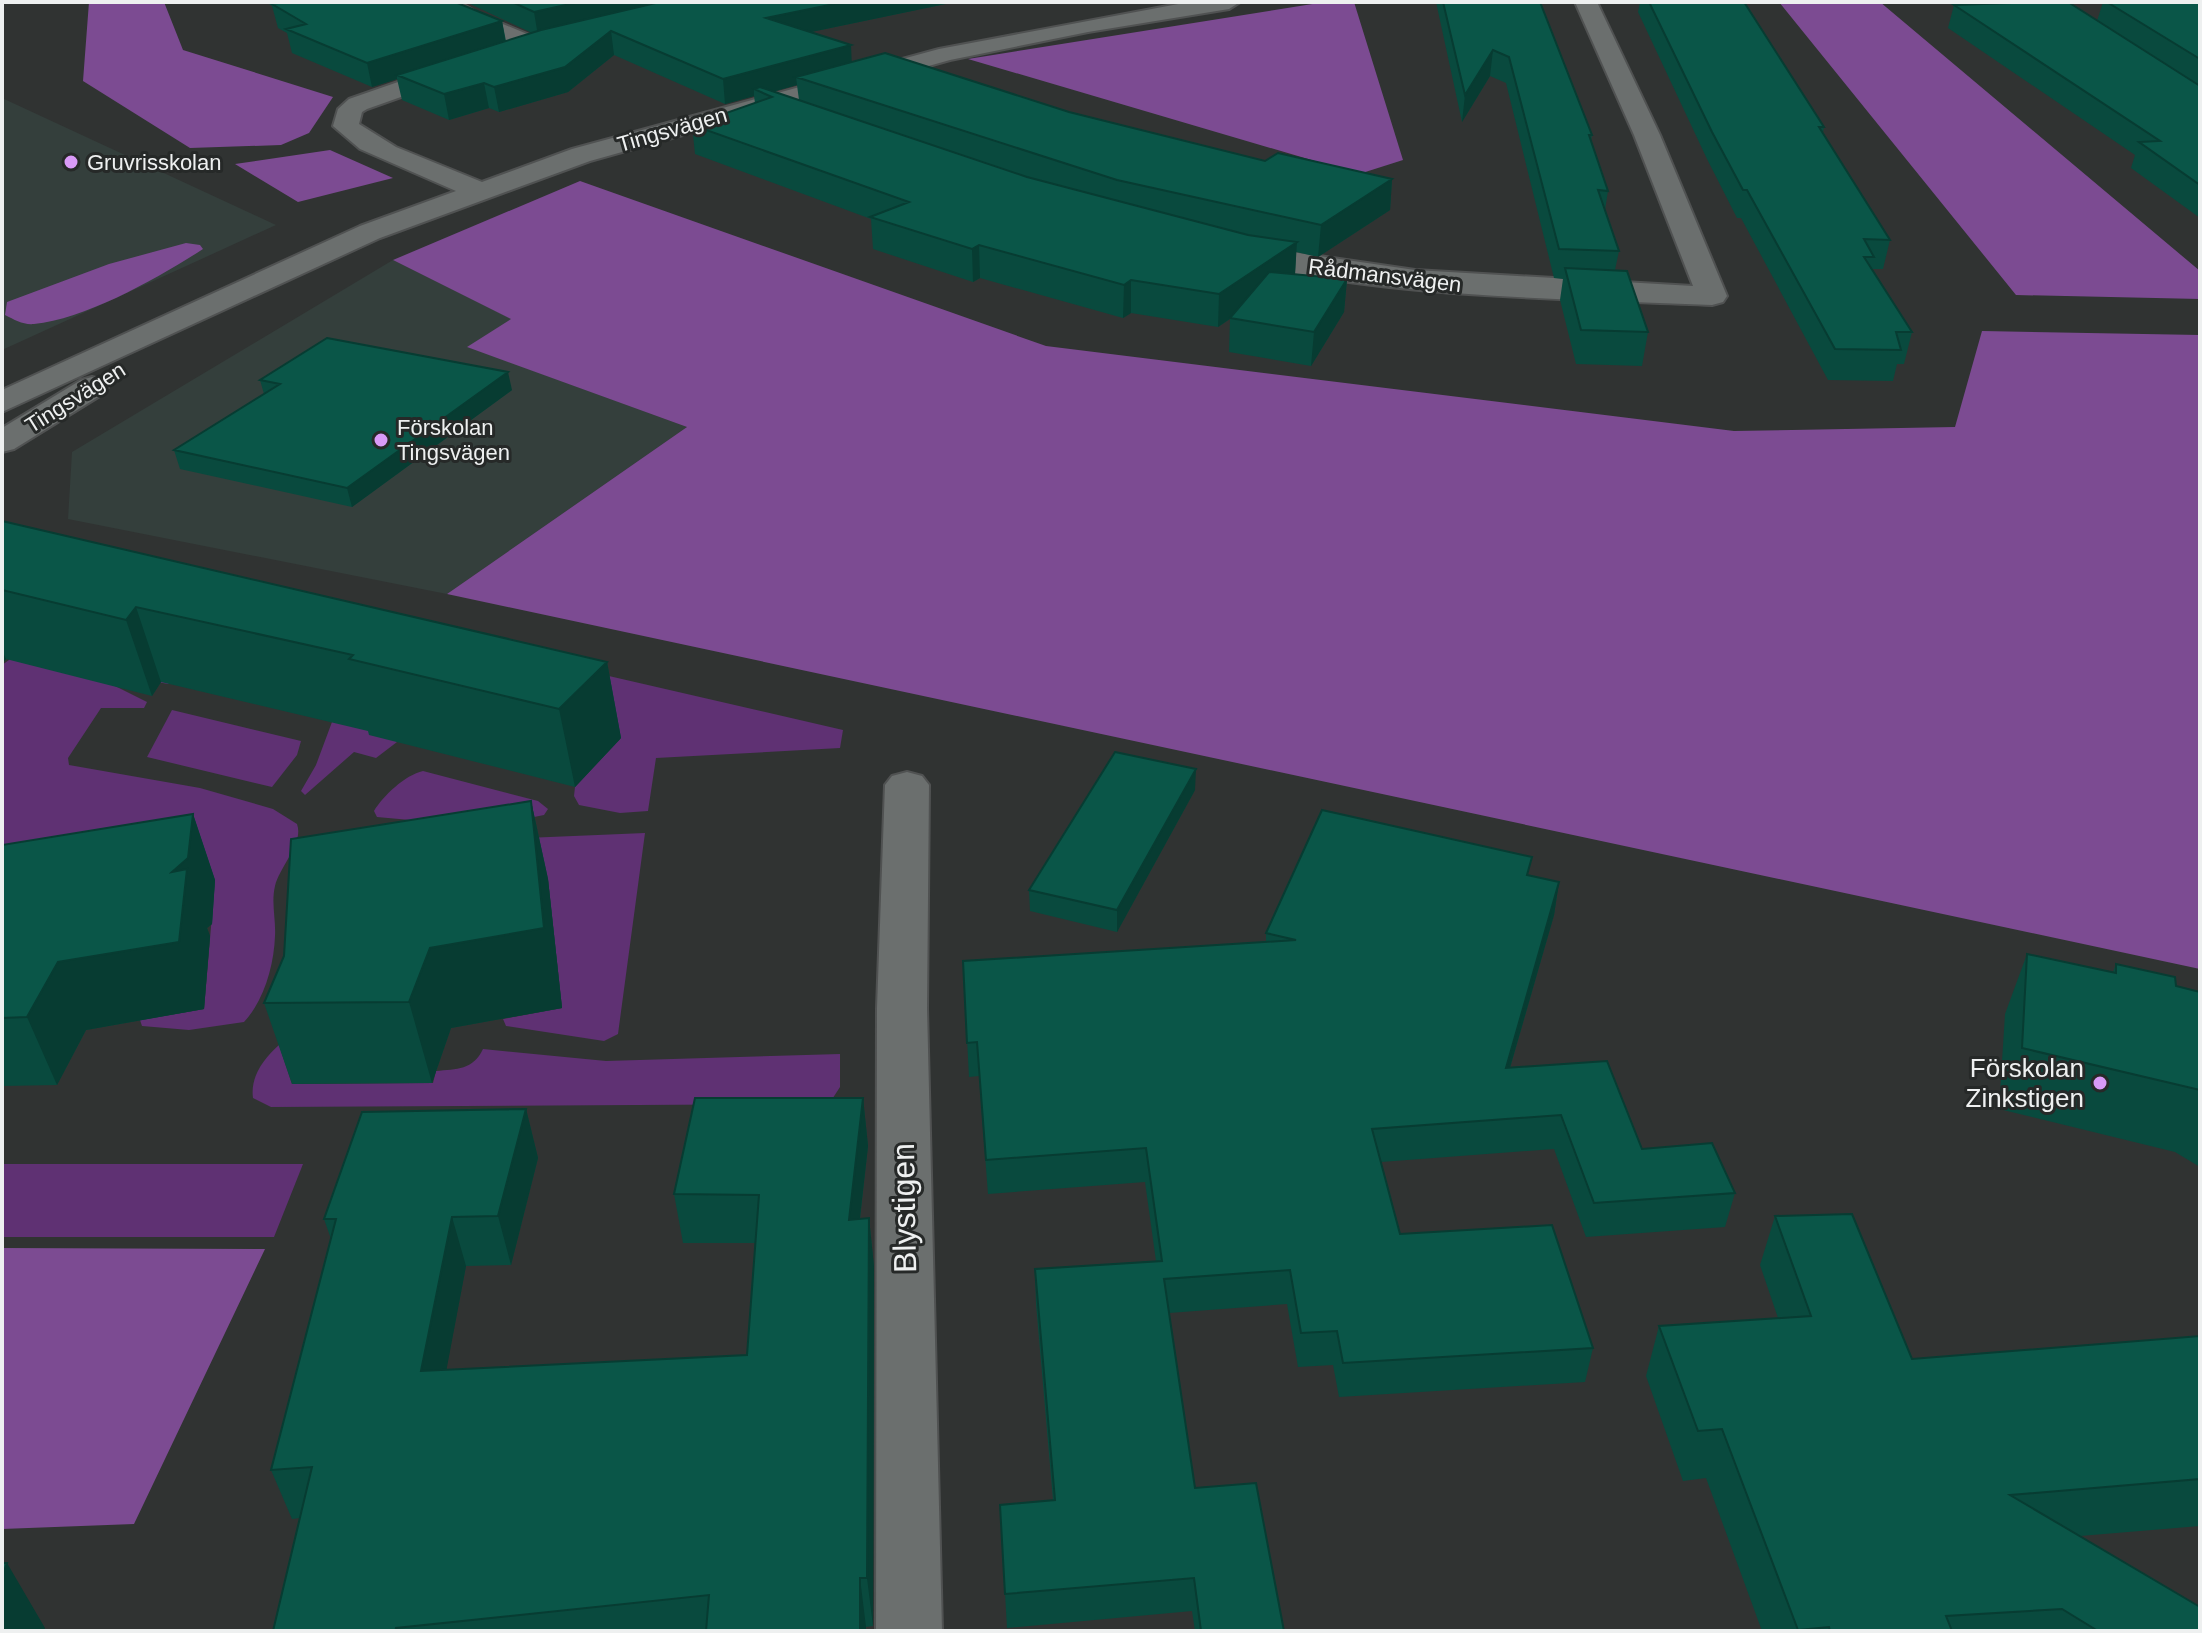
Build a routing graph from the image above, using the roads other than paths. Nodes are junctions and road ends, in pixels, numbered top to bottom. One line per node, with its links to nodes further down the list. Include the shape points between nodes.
1 (444, 2): 5 (street)
2 (1229, 2): 8 (street, Tingsvägen, via 1014,39)
3 (1586, 2): 11 (street, Rådmansvägen, via 1712,296 1417,281)
4 (566, 39): 5 (street)
5 (536, 46): 6 (street)
6 (500, 56)
7 (474, 64): 10 (street, via 366,100 350,109 346,126 355,135)
8 (762, 104): 9 (street); 10 (street, Tingsvägen)
9 (811, 121)
10 (478, 190): 12 (street, Tingsvägen, via 370,232)
11 (1214, 248)
12 (228, 299): 13 (street, Tingsvägen); 14 (street, Tingsvägen)
13 (2, 402)
14 (2, 442)
15 (907, 785): 16 (street, Blystigen, via 902,1008)
16 (909, 1631)

